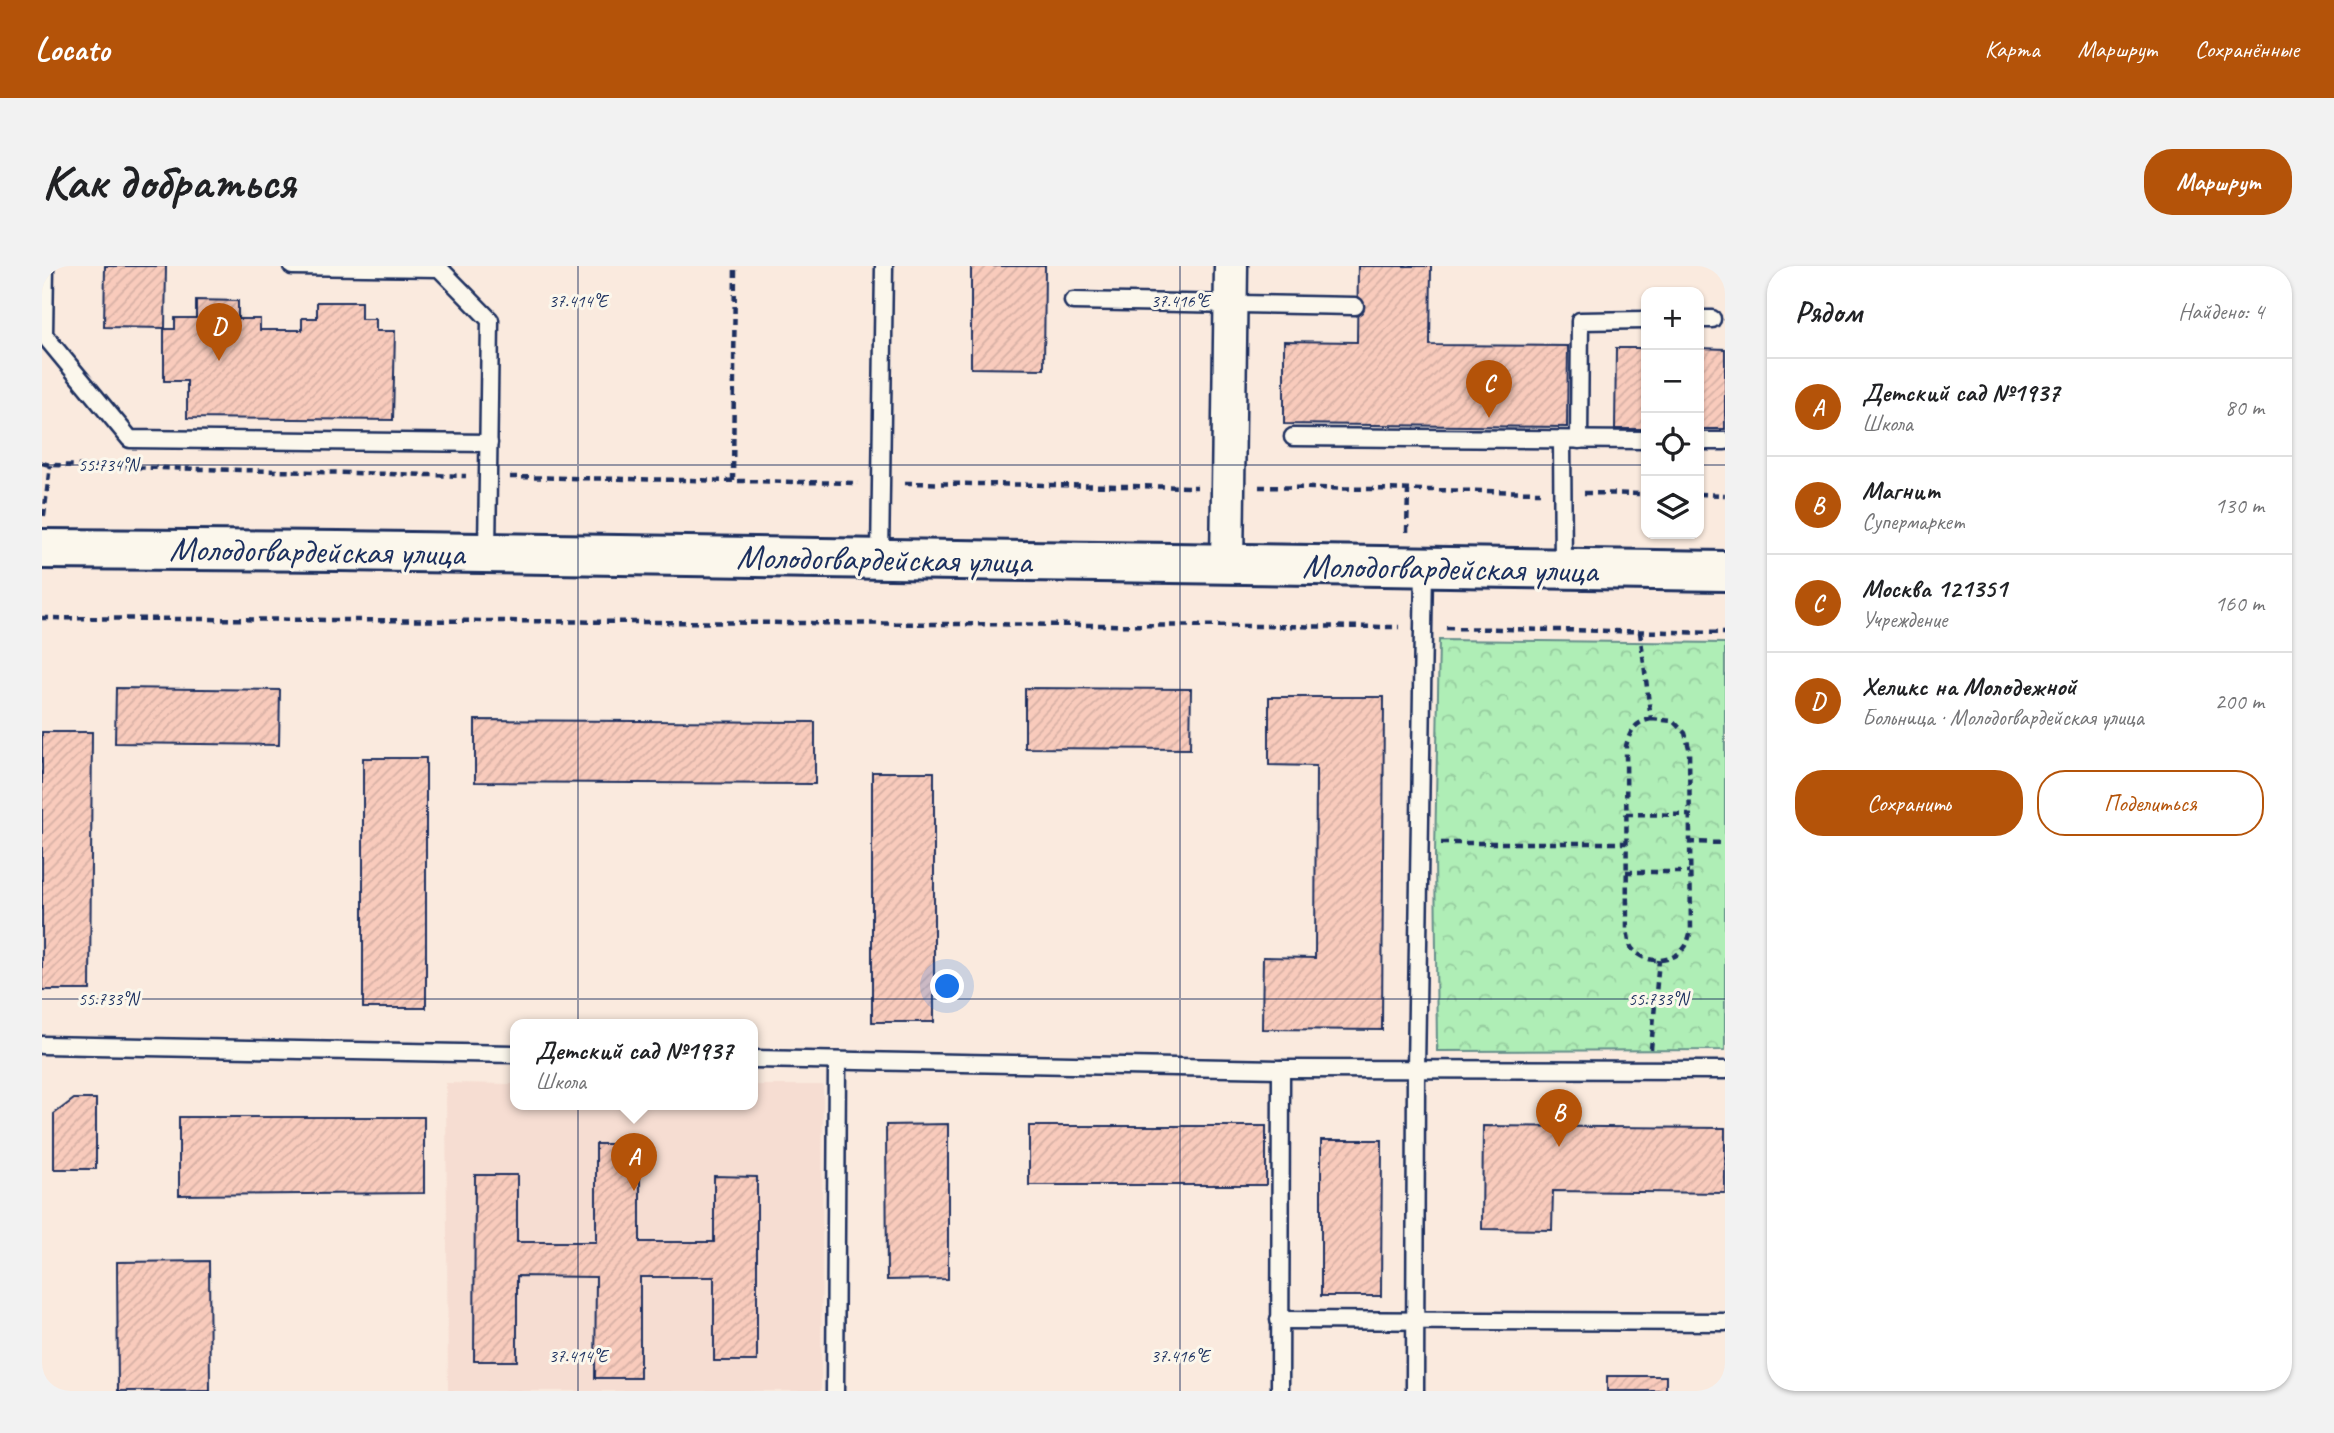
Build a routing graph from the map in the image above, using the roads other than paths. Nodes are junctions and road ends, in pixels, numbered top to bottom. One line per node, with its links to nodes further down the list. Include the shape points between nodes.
1 (45, 266): 15 (lane, via 44,335 130,439)
2 (292, 266): 15 (lane, via 439,268 490,320)
3 (884, 266): 18 (lane)
4 (1231, 266): 6 (street)
5 (1073, 301): 6 (lane)
6 (1230, 303): 7 (lane); 19 (street)
7 (1355, 306)
8 (1641, 320): 11 (lane, via 1580,321)
9 (1293, 438): 10 (lane)
10 (1562, 440): 11 (lane); 21 (lane)
11 (1579, 440): 12 (lane)
12 (1641, 440)
13 (1704, 441): 14 (lane)
14 (1725, 442)
15 (489, 443): 17 (lane)
16 (43, 533): 17 (street, Молодогвардейская улица)
17 (487, 553): 18 (street, Молодогвардейская улица)
18 (880, 559): 19 (street, Молодогвардейская улица)
19 (1227, 565): 20 (street, Молодогвардейская улица)
20 (1424, 567): 21 (street, Молодогвардейская улица); 28 (lane)
21 (1563, 569): 22 (street, Молодогвардейская улица)
22 (1725, 571)
23 (42, 1045): 24 (lane)
24 (510, 1054)
25 (758, 1059): 26 (lane)
26 (837, 1061): 27 (lane); 33 (lane)
27 (1281, 1069): 28 (lane); 30 (lane)
28 (1416, 1069): 29 (lane); 31 (lane)
29 (1725, 1070)
30 (1279, 1320): 31 (lane); 34 (lane)
31 (1415, 1321): 32 (lane); 35 (lane)
32 (1725, 1322)
33 (835, 1391)
34 (1280, 1391)
35 (1415, 1391)

